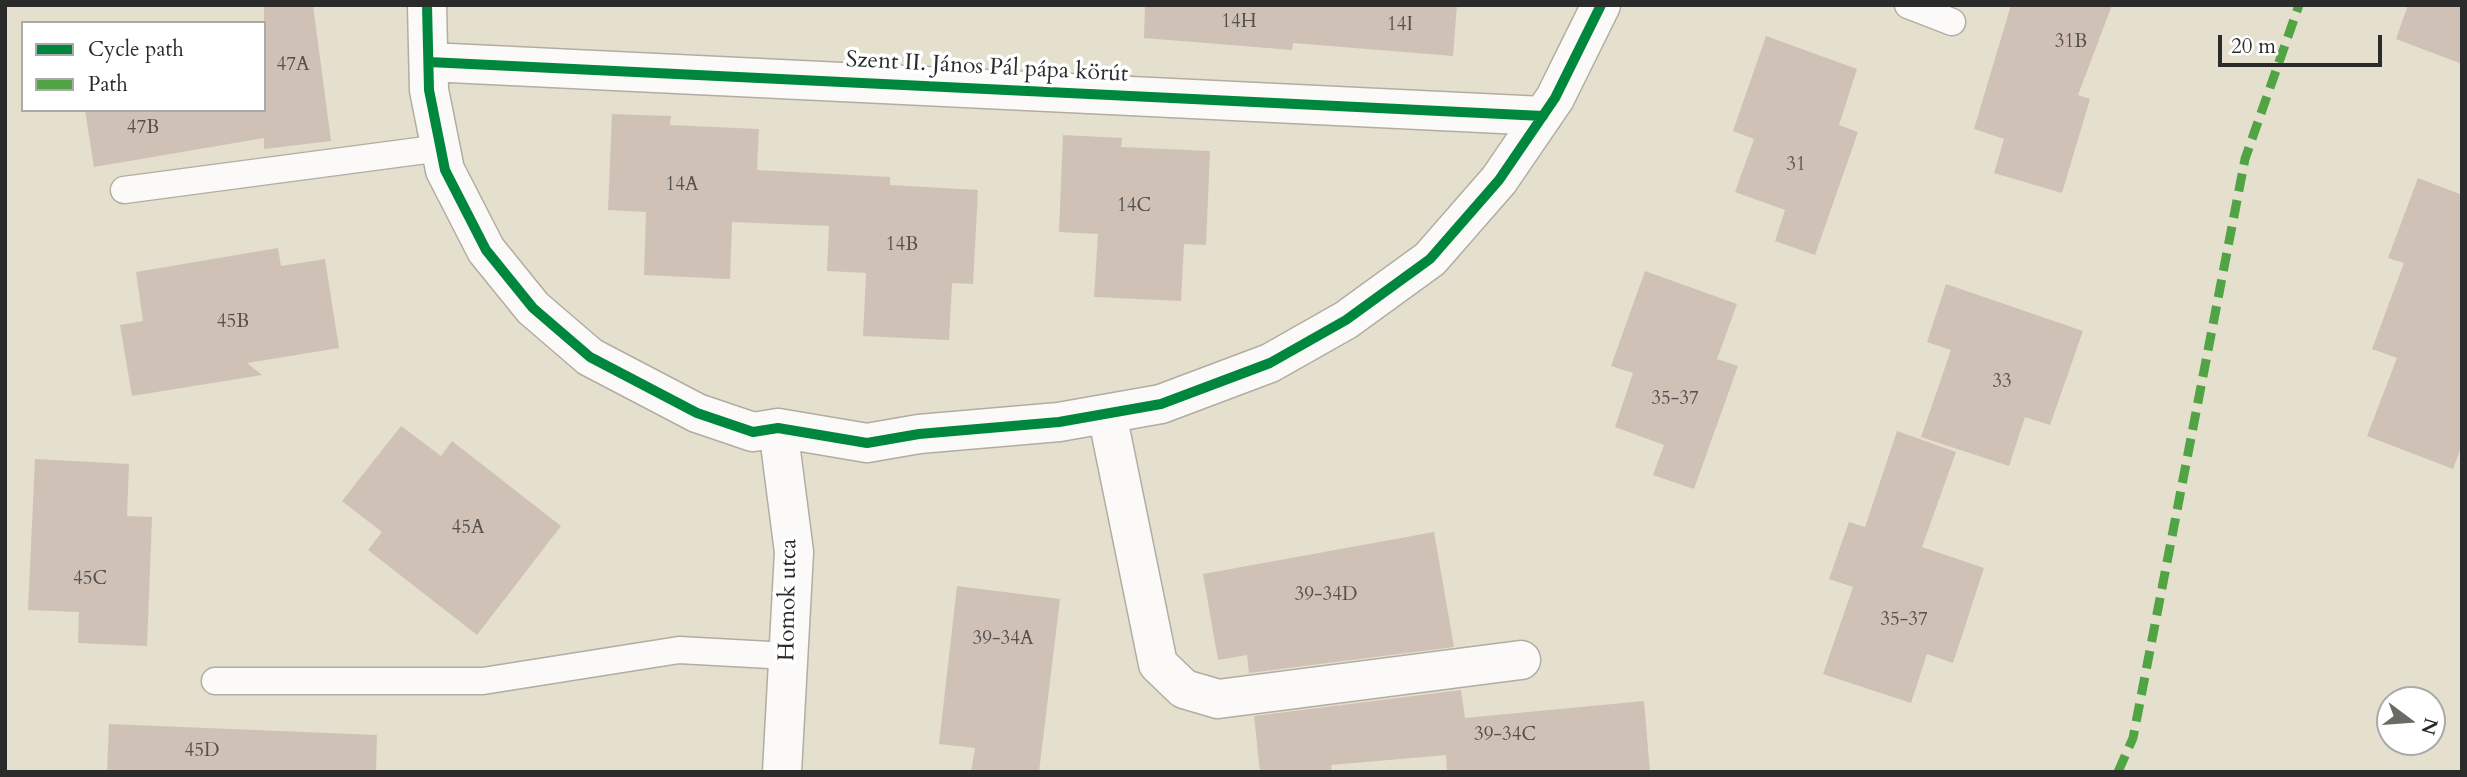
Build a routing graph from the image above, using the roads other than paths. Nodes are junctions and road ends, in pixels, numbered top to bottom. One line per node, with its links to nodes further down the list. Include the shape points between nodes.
1 (427, 5): 5 (street)
2 (1601, 5): 6 (street)
3 (1908, 5): 4 (lane)
4 (1952, 22)
5 (429, 62): 6 (street, Szent II. János Pál pápa körút); 7 (street, via 429,90)
6 (1543, 116): 9 (street, via 1499,180 1430,259 1346,320 1270,363 1161,404)
7 (441, 148): 8 (lane); 10 (street, via 446,170 486,250 533,308 590,357 697,413 753,432)
8 (124, 190)
9 (1107, 414): 10 (street, via 867,443); 12 (street, via 1158,664 1184,689 1218,699)
10 (778, 428): 11 (street, Homok utca, via 794,552)
11 (788, 656): 13 (lane, via 679,650 483,681); 14 (street, Homok utca)
12 (1521, 660)
13 (215, 681)
14 (782, 772)

